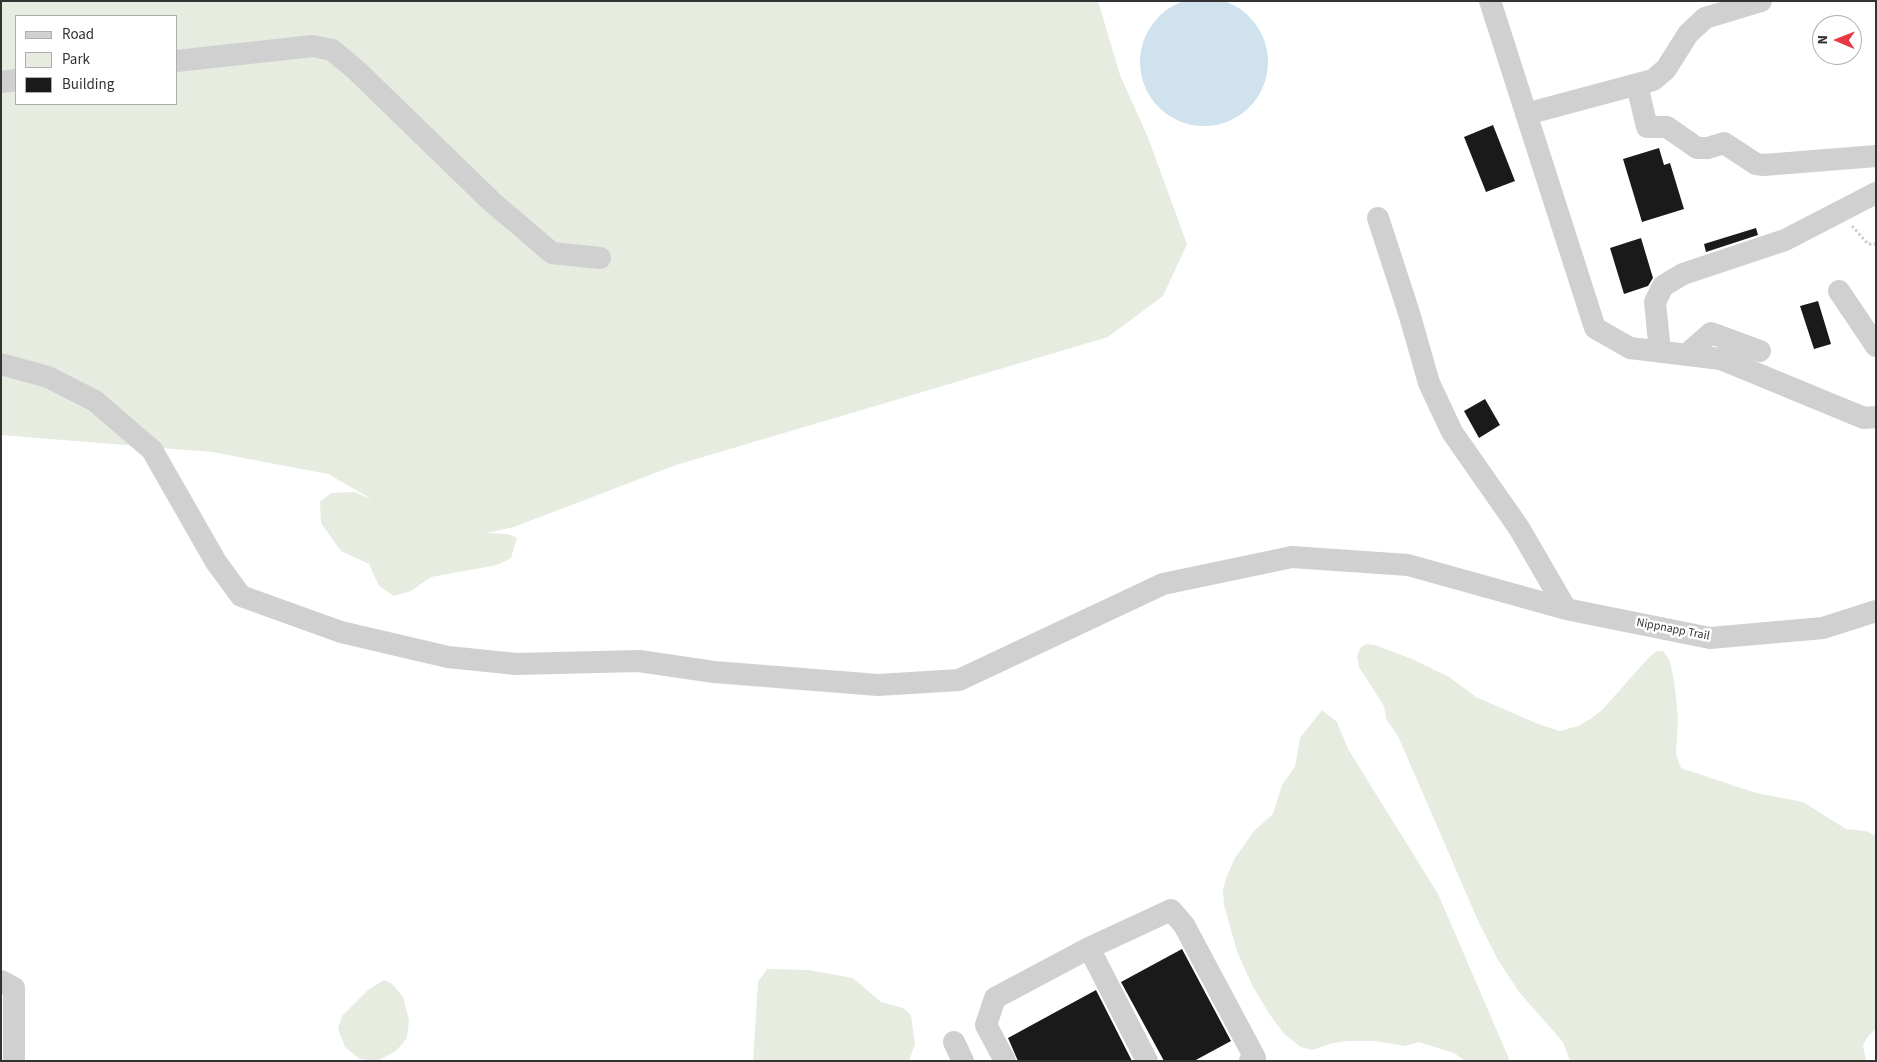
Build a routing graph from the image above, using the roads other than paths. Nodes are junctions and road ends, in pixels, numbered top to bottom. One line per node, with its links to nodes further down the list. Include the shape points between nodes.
1 (1490, 1): 7 (lane)
2 (1761, 1): 6 (lane, via 1705,18 1688,34 1666,69 1653,80)
3 (178, 61): 11 (lane, via 314,46 332,50 491,201 552,253)
4 (15, 80): 5 (lane)
5 (1, 82)
6 (1637, 84): 7 (lane); 8 (lane, via 1647,128 1667,127 1697,148 1724,143 1756,164 1764,165)
7 (1526, 114): 15 (lane, via 1595,328 1630,348)
8 (1876, 156)
9 (1876, 193): 15 (lane, via 1786,240 1683,274 1663,286 1655,302)
10 (1378, 218): 20 (lane, via 1429,383 1452,432 1519,528)
11 (600, 258)
12 (1839, 291): 13 (lane)
13 (1876, 346)
14 (1760, 351): 16 (lane, via 1711,333)
15 (1660, 352): 16 (lane)
16 (1686, 355): 19 (lane, via 1721,359)
17 (1, 364): 20 (lane, Nippnapp Trail, via 48,377 96,401 152,450 216,562 242,596 341,632 448,657 516,664 639,661 714,672 878,685 959,680 1162,584 1292,556 1408,565)
18 (1820, 384): 19 (lane, via 1843,393)
19 (1870, 418)
20 (1566, 608): 21 (lane, Nippnapp Trail, via 1710,638 1823,628)
21 (1876, 611)
22 (1089, 948): 25 (lane, via 995,998 986,1025); 26 (lane); 27 (lane, via 1171,910 1184,926 1250,1050 1254,1058)
23 (1, 981): 24 (lane, via 14,988)
24 (10, 1052)
25 (1005, 1061)
26 (1147, 1061)
27 (1250, 1061)

